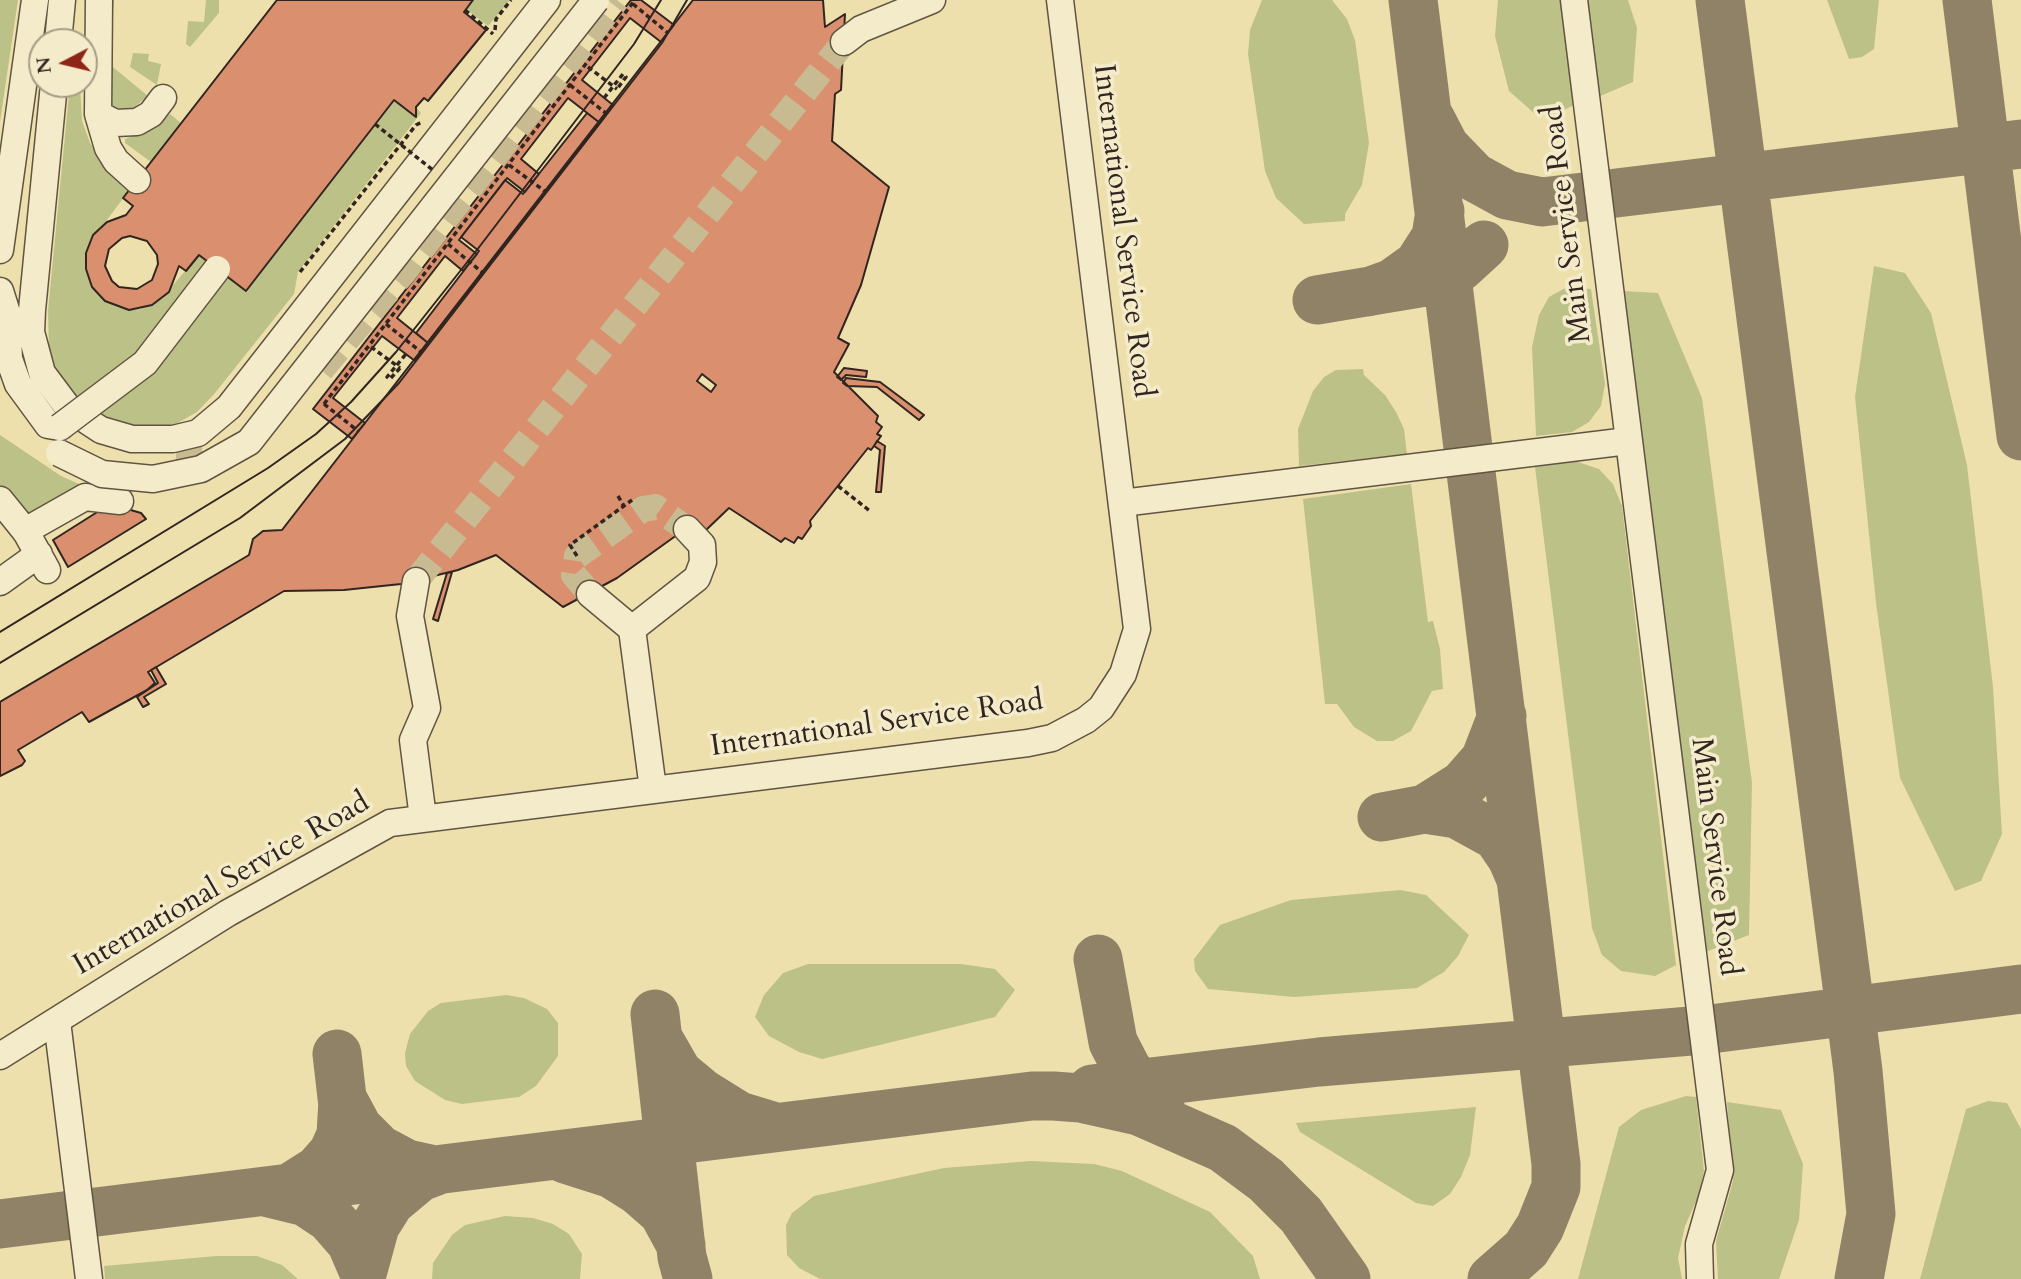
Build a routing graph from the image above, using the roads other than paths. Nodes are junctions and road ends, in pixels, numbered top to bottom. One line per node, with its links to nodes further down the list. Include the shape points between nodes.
1 (36, 0): 15 (street)
2 (62, 0): 9 (street)
3 (99, 0): 13 (street)
4 (547, 0): 19 (street, via 229,407 198,433 173,439)
5 (596, 0): 20 (street, bridge, via 249,442 201,469 153,480 102,474)
6 (932, 0): 10 (street, via 879,23)
7 (1060, 0): 25 (street, International Service Road)
8 (1574, 0): 21 (street, Main Service Road)
9 (59, 28)
10 (843, 50)
11 (53, 98): 19 (street, via 32,310 34,349 42,373 69,409 101,430)
12 (163, 98): 13 (street, via 151,114 137,122 115,123)
13 (98, 114): 14 (street, via 108,148)
14 (137, 180)
15 (0, 250)
16 (217, 269): 20 (street, bridge, via 145,363)
17 (0, 291): 20 (street, via 7,313 9,359 18,384)
18 (0, 373): 20 (street, via 24,420)
19 (132, 439): 22 (street)
20 (60, 440)
21 (1628, 441): 25 (street); 37 (street, Main Service Road, via 1720,1170 1699,1244)
22 (176, 458)
23 (0, 500): 27 (street)
24 (120, 500): 27 (street, via 85,496)
25 (1122, 503): 32 (street, International Service Road, via 1136,629 1118,684 1086,720 1052,738 1028,743)
26 (687, 529): 31 (street, via 702,545 703,562 697,578)
27 (25, 531): 29 (street, via 43,562)
28 (426, 579): 33 (street, via 422,606 427,708 413,740)
29 (0, 582)
30 (590, 594): 31 (street)
31 (632, 629): 32 (street)
32 (653, 789): 33 (street, International Service Road)
33 (423, 818): 34 (street, International Service Road, via 378,827)
34 (57, 1021): 35 (street, International Service Road); 36 (street)
35 (0, 1056)
36 (89, 1279)
37 (1700, 1279)

